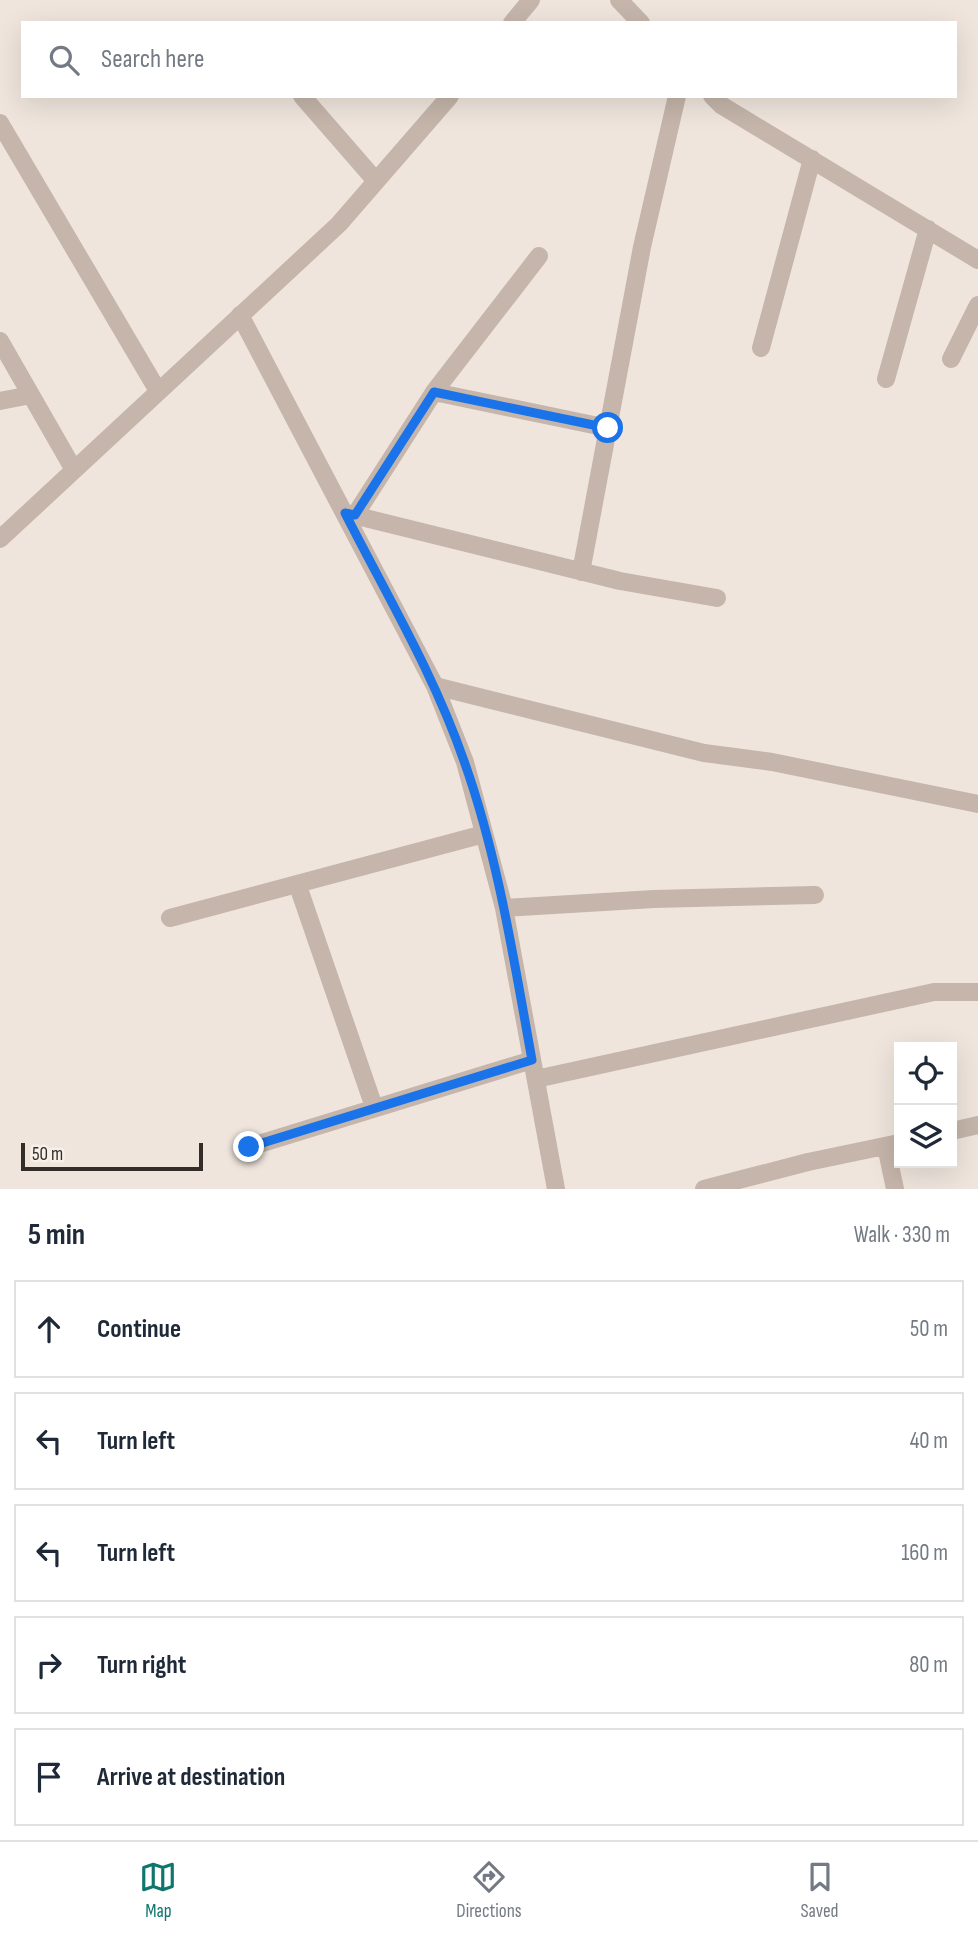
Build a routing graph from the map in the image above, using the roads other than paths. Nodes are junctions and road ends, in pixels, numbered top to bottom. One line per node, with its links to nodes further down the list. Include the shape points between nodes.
1 (531, 0): 3 (street)
2 (619, 0): 4 (street)
3 (514, 21)
4 (639, 21)
5 (304, 98): 11 (street)
6 (448, 98): 11 (street)
7 (677, 98): 25 (street, via 642,247)
8 (714, 98): 10 (street)
9 (0, 123): 21 (street)
10 (812, 159): 12 (street); 18 (street)
11 (376, 181): 16 (street, via 339,224)
12 (928, 229): 14 (street); 20 (street)
13 (539, 256): 22 (street)
14 (978, 260)
15 (978, 305): 19 (street)
16 (240, 316): 21 (street); 27 (street)
17 (0, 341): 23 (street)
18 (761, 348)
19 (951, 359)
20 (886, 379)
21 (158, 391): 26 (street)
22 (434, 392): 25 (street); 27 (street)
23 (30, 395): 24 (street); 26 (street)
24 (0, 401)
25 (608, 428): 29 (street)
26 (74, 470): 28 (street)
27 (350, 514): 29 (street); 31 (street)
28 (0, 539)
29 (581, 572): 30 (street)
30 (717, 598)
31 (435, 686): 32 (street, via 692,750); 33 (street, via 465,762)
32 (978, 804)
33 (484, 834): 34 (street); 36 (street)
34 (298, 886): 37 (street); 41 (street)
35 (815, 895): 36 (street, via 654,898)
36 (504, 908): 39 (street)
37 (170, 918)
38 (978, 992): 40 (street, via 934,992)
39 (532, 1060): 40 (street); 41 (street)
40 (536, 1079): 47 (street)
41 (374, 1107): 45 (street)
42 (978, 1125): 43 (street)
43 (957, 1130)
44 (893, 1144): 46 (street); 49 (street)
45 (249, 1147)
46 (725, 1186): 48 (street)
47 (556, 1189)
48 (704, 1189)
49 (895, 1189)

